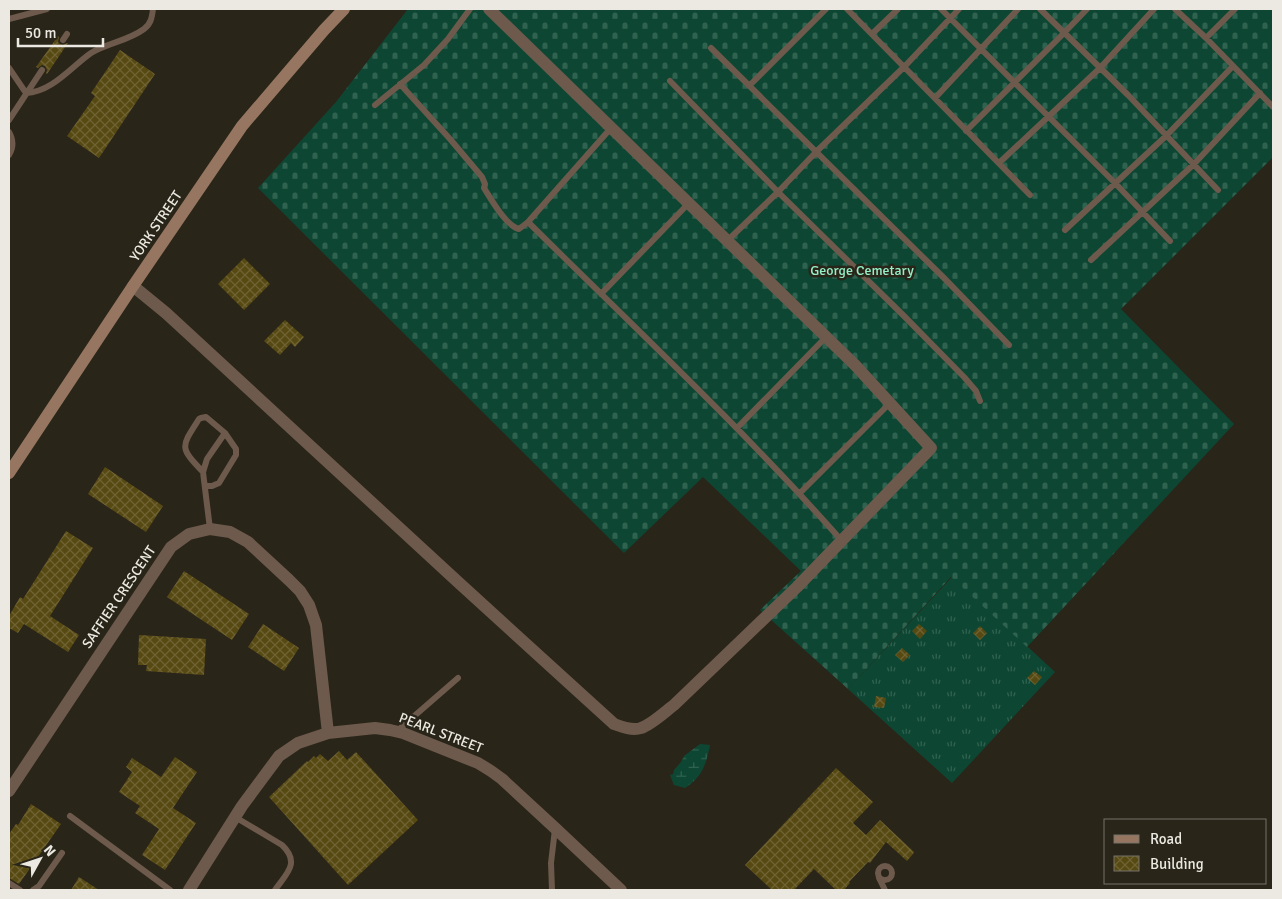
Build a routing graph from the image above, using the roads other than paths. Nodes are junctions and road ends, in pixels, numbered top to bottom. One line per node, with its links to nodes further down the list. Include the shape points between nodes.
1 (47, 9): 18 (lane)
2 (153, 9): 33 (lane, via 149,25 143,30 104,46 40,91)
3 (344, 9): 59 (main road, YORK STREET, via 242,126)
4 (470, 9): 31 (lane, via 424,65)
5 (489, 9): 40 (street)
6 (826, 9): 32 (lane)
7 (847, 9): 20 (lane)
8 (898, 9): 20 (lane)
9 (941, 9): 17 (lane)
10 (959, 9): 17 (lane)
11 (1018, 9): 23 (lane)
12 (1040, 9): 19 (lane)
13 (1087, 9): 19 (lane)
14 (1154, 9): 27 (lane)
15 (1174, 9): 21 (lane)
16 (1235, 9): 21 (lane)
17 (950, 18): 23 (lane); 24 (lane)
18 (9, 19)
19 (1064, 33): 27 (lane); 30 (lane)
20 (872, 34): 24 (lane)
21 (1206, 38): 25 (lane)
22 (711, 48): 32 (lane)
23 (981, 48): 30 (lane); 35 (lane)
24 (904, 66): 35 (lane); 44 (lane)
25 (1233, 66): 34 (lane); 43 (lane)
26 (9, 68): 33 (lane)
27 (1100, 68): 38 (lane); 43 (lane)
28 (42, 70): 33 (lane)
29 (670, 81): 50 (lane)
30 (1015, 82): 38 (lane); 41 (lane)
31 (400, 84): 36 (lane); 54 (lane, via 482,177 491,200 512,226 519,229)
32 (749, 86): 44 (lane)
33 (26, 93): 39 (lane)
34 (1260, 93): 37 (lane); 47 (lane)
35 (935, 98): 41 (lane)
36 (375, 105)
37 (1273, 107)
38 (1048, 116): 46 (lane); 48 (lane)
39 (9, 120)
40 (611, 128): 52 (street); 54 (lane)
41 (966, 131): 46 (lane)
42 (9, 132): 45 (lane, via 13,142)
43 (1167, 135): 47 (lane); 48 (lane)
44 (816, 151): 50 (lane); 62 (lane)
45 (9, 155)
46 (999, 163): 51 (lane)
47 (1194, 164): 49 (lane); 53 (lane)
48 (1115, 183): 53 (lane); 55 (lane)
49 (1218, 190)
50 (778, 192): 56 (lane); 63 (lane, via 904,316 976,391)
51 (1030, 195)
52 (688, 204): 56 (street); 60 (lane)
53 (1142, 212): 57 (lane); 58 (lane)
54 (528, 222): 60 (lane)
55 (1065, 230)
56 (727, 241): 61 (street)
57 (1170, 241)
58 (1091, 260)
59 (134, 286): 68 (main road, YORK STREET); 72 (street, via 614,724 625,728 641,728 674,705)
60 (601, 294): 65 (lane)
61 (826, 337): 64 (street); 65 (lane)
62 (1009, 345)
63 (980, 401)
64 (890, 403): 70 (lane); 72 (street, via 931,448)
65 (738, 428): 70 (lane)
66 (225, 433): 67 (lane, via 207,459); 67 (lane, via 203,417 186,439 184,444 188,454); 69 (lane, via 236,449 236,455 218,483)
67 (203, 472): 69 (lane)
68 (9, 473)
69 (205, 486): 71 (lane)
70 (800, 493): 72 (lane)
71 (210, 529): 75 (street, SAFFIER CRESCENT, via 230,532 248,542 300,591 309,605 316,624); 76 (street, SAFFIER CRESCENT, via 189,534 171,547)
72 (842, 541)
73 (458, 678): 74 (lane)
74 (396, 732): 75 (street, PEARL STREET, via 375,728); 79 (street, PEARL STREET, via 492,771)
75 (328, 733): 78 (street, PEARL STREET, via 298,743 279,756)
76 (9, 791)
77 (70, 816): 85 (lane)
78 (235, 817): 86 (street, PEARL STREET); 87 (lane, via 287,850 291,866)
79 (555, 828): 88 (lane, via 550,863); 89 (street, PEARL STREET)
80 (62, 853): 84 (lane)
81 (879, 877): 90 (lane)
82 (9, 883): 83 (lane)
83 (20, 890)
84 (33, 890)
85 (170, 890)
86 (189, 890)
87 (275, 890)
88 (552, 890)
89 (621, 890)
90 (885, 890)

